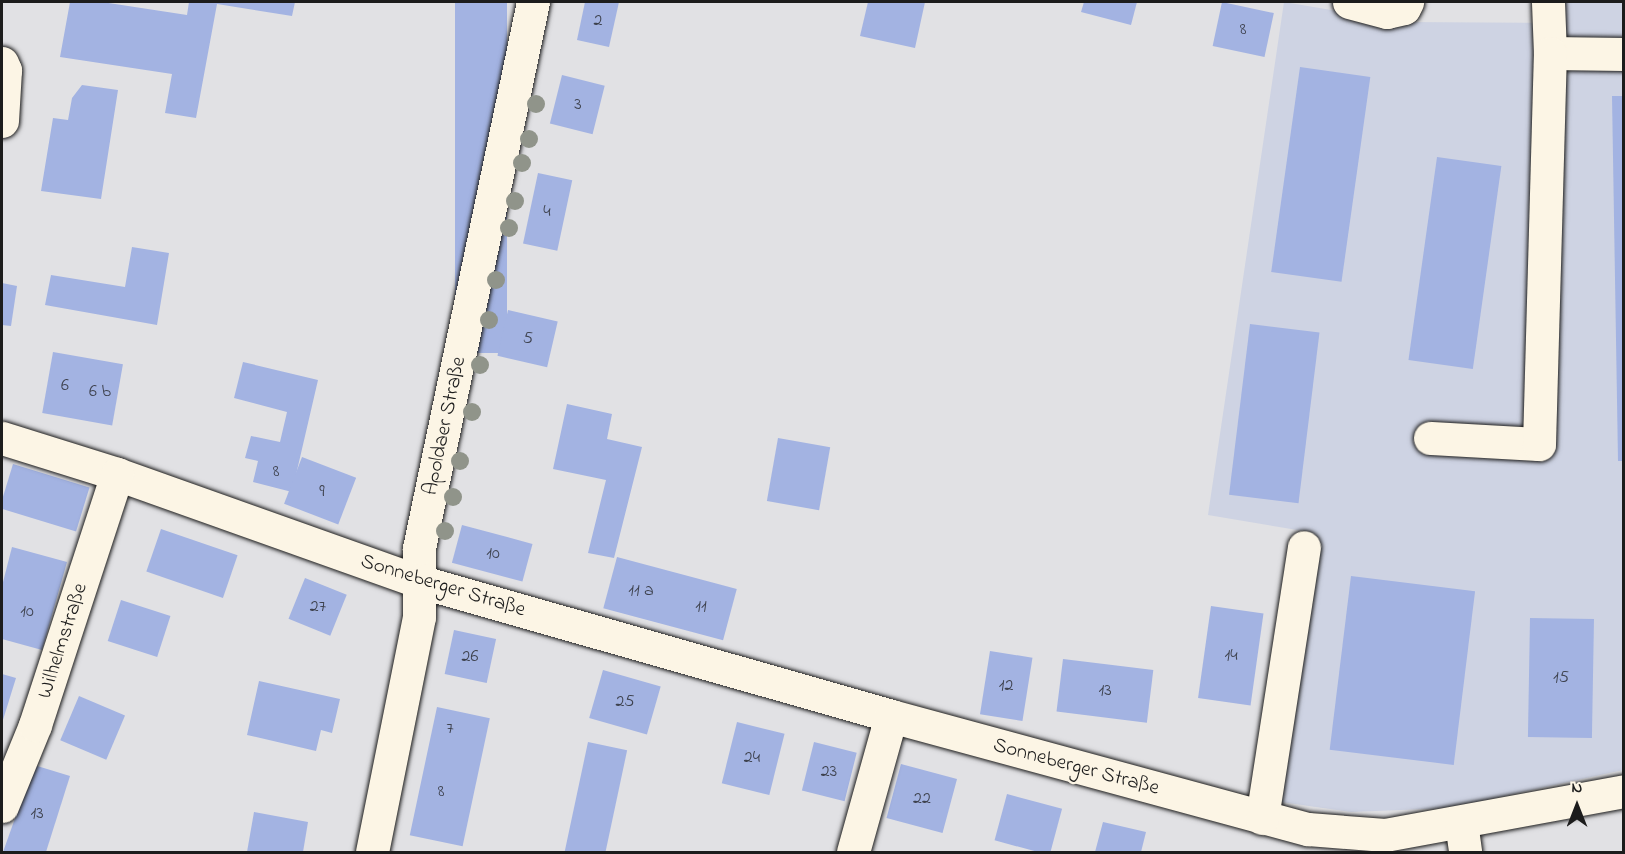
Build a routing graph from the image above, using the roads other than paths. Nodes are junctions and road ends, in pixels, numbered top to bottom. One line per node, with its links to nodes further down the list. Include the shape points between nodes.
1 (533, 2): 13 (street, Apoldaer Straße, via 419,548)
2 (1349, 2): 4 (street)
3 (1548, 2): 5 (street)
4 (1397, 7)
5 (1550, 53): 6 (street); 10 (street, via 1539,444)
6 (1623, 54)
7 (2, 63): 8 (street)
8 (2, 121)
9 (2, 438): 11 (street, Sonneberger Straße)
10 (1430, 438)
11 (117, 474): 13 (street, Sonneberger Straße); 16 (street, Wilhelmstraße, via 35,725)
12 (1304, 547): 17 (street)
13 (418, 581): 14 (street, Sonneberger Straße); 20 (street, Apoldaer Straße, via 419,617)
14 (891, 716): 17 (street, Sonneberger Straße); 21 (street)
15 (1623, 791): 18 (street, Sonneberger Straße)
16 (2, 806)
17 (1262, 818): 19 (street, Sonneberger Straße)
18 (1463, 837): 19 (street, Sonneberger Straße, via 1385,835)
19 (1302, 841)
20 (372, 852)
21 (853, 852)

